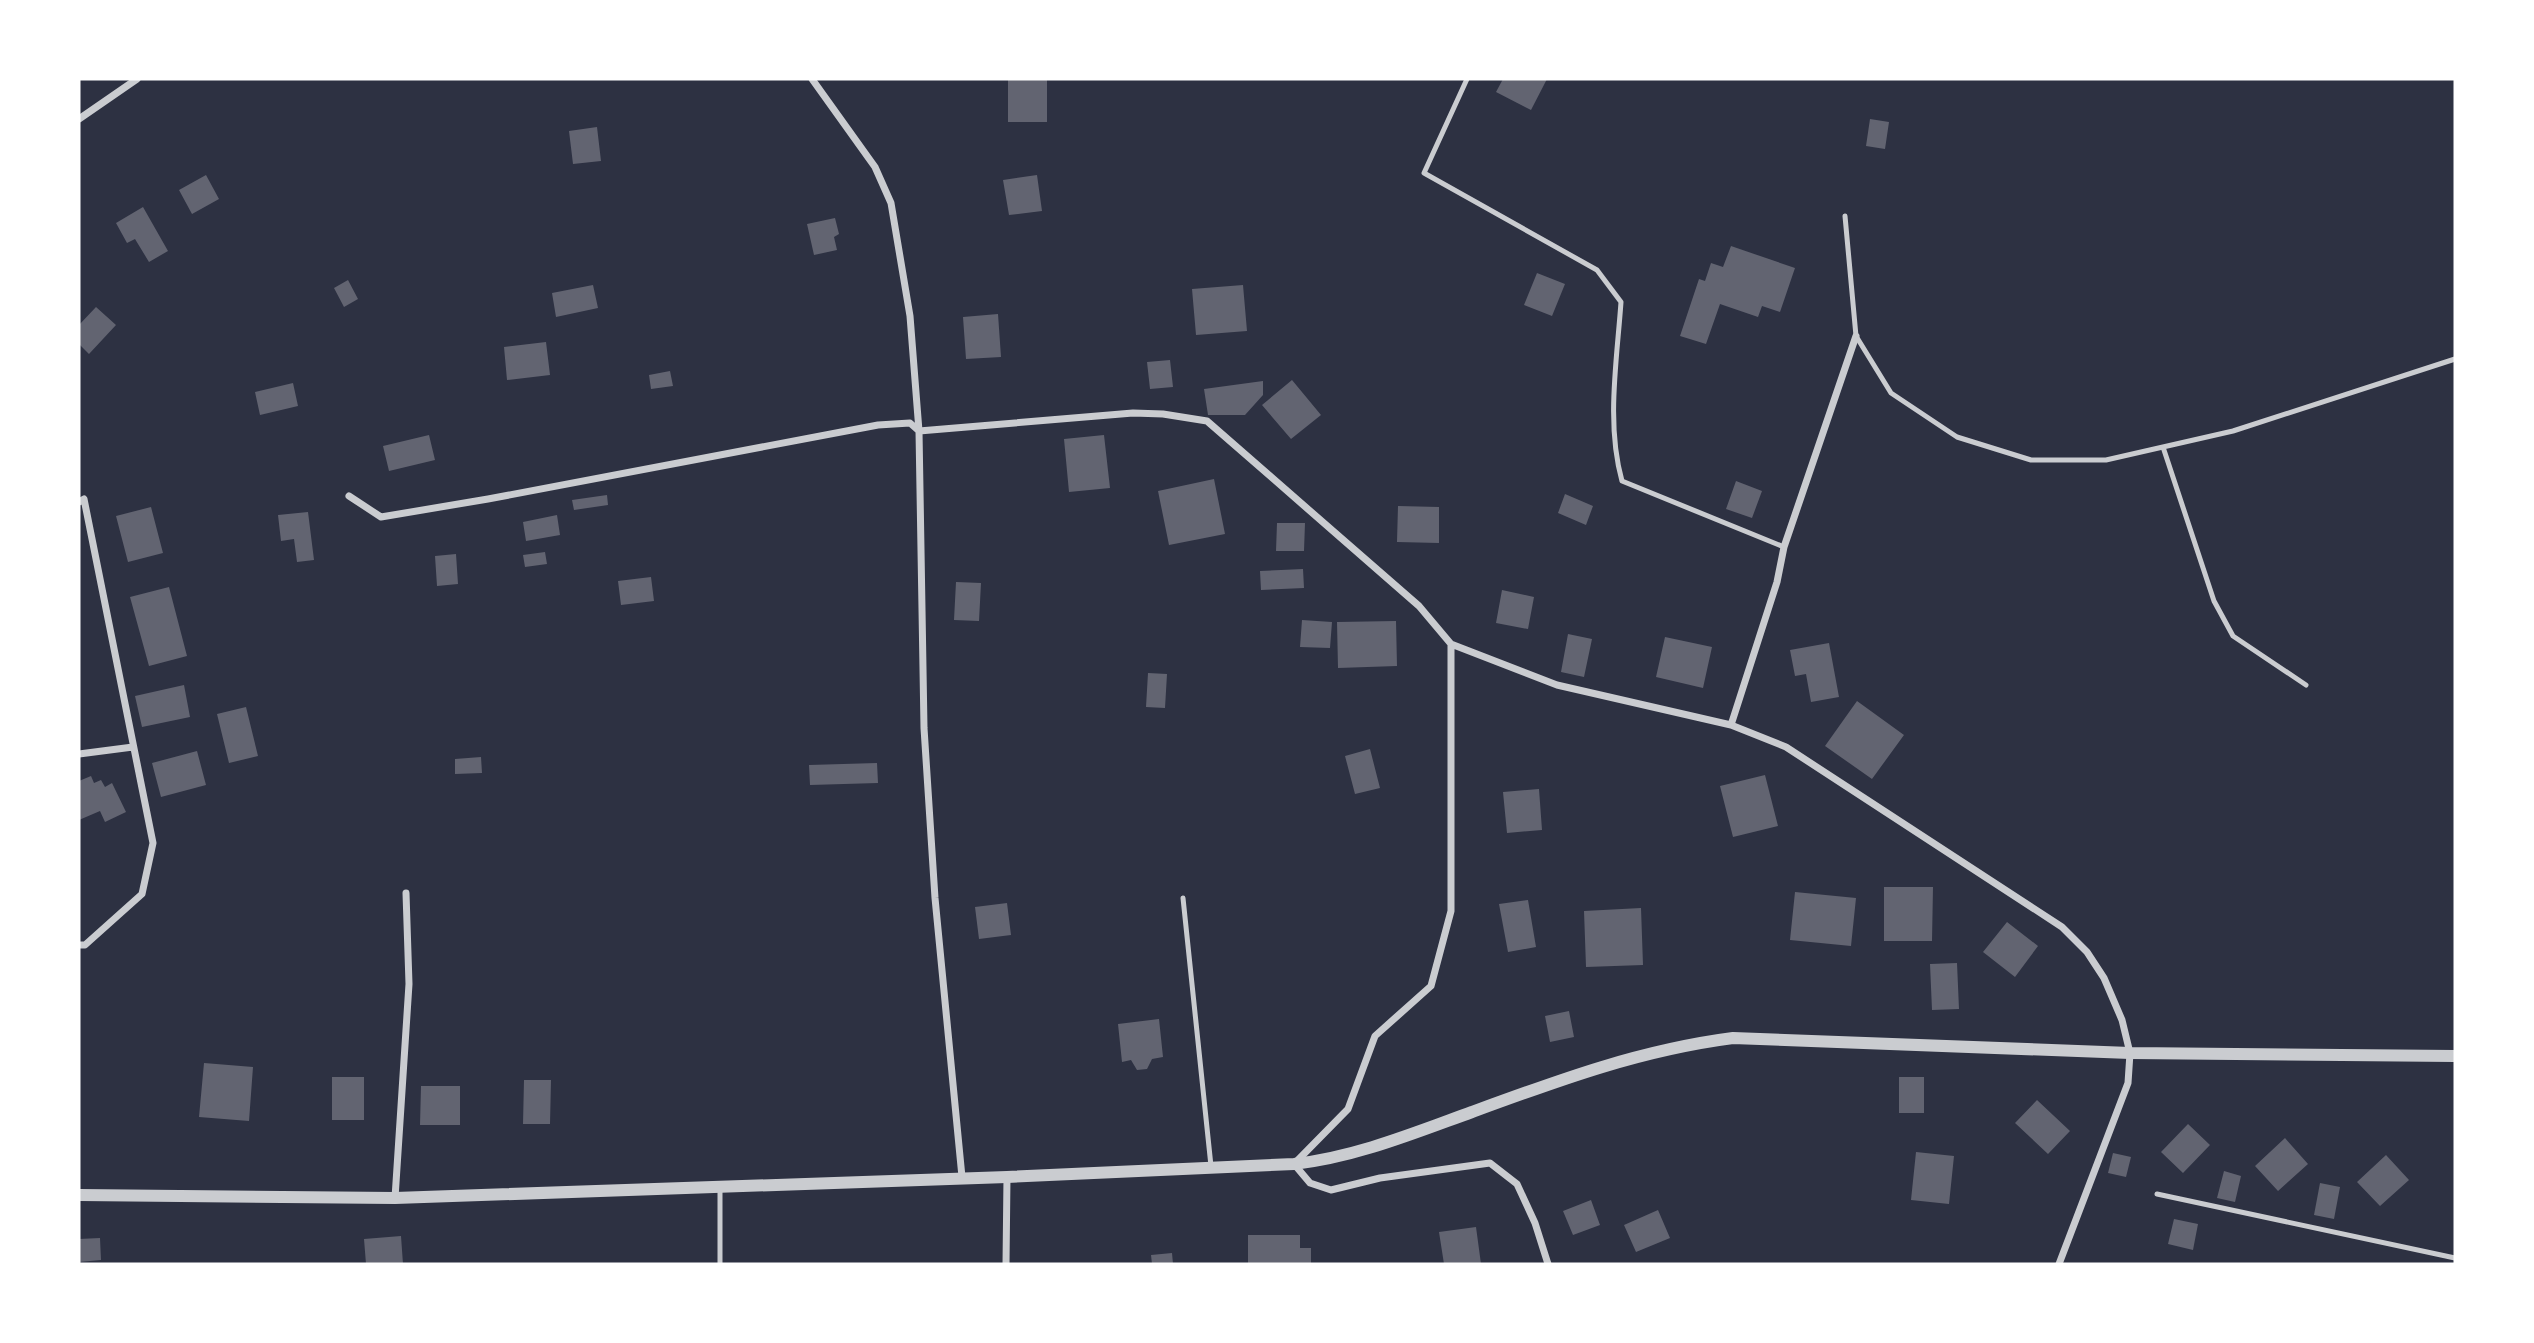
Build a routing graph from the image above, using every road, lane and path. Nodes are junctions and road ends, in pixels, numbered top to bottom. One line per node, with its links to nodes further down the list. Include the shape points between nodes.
1 (137, 79): 4 (street)
2 (812, 79): 8 (street, via 875,167 891,203 910,316)
3 (1467, 79): 12 (lane, via 1424,173 1597,270 1621,302 1615,384 1616,457 1622,481)
4 (79, 119)
5 (1845, 216): 6 (lane)
6 (1856, 336): 9 (lane, via 1891,393 1957,437 2031,460 2106,460); 12 (street)
7 (2455, 359): 9 (lane, via 2232,431)
8 (919, 431): 10 (street, via 910,423 878,425 381,517); 13 (street, via 1133,413 1208,421 1419,606); 25 (street, via 924,728)
9 (2163, 447): 14 (lane, via 2214,601 2233,636)
10 (349, 496)
11 (82, 500): 16 (street)
12 (1784, 547): 15 (street)
13 (1451, 644): 15 (street, via 1557,685); 23 (street, via 1451,911 1431,986 1375,1037 1348,1109)
14 (2306, 685)
15 (1731, 725): 21 (street, via 1786,747 2062,927 2104,978)
16 (133, 747): 17 (street); 20 (street, via 153,843 142,894 85,945)
17 (79, 754)
18 (406, 893): 30 (street, via 409,984)
19 (1183, 898): 24 (lane)
20 (79, 945)
21 (2130, 1053): 22 (street); 23 (street, via 1791,1038 1700,1042 1588,1070 1377,1146 1329,1160); 35 (street, via 2128,1083)
22 (2455, 1056)
23 (1294, 1164): 24 (street); 34 (street, via 1310,1183 1331,1190 1380,1178 1490,1163 1517,1184)
24 (1211, 1168): 26 (street)
25 (962, 1177): 26 (street); 27 (street)
26 (1007, 1177): 33 (street)
27 (720, 1185): 30 (street); 32 (lane)
28 (2157, 1194): 31 (lane)
29 (79, 1195): 30 (street)
30 (395, 1198)
31 (2455, 1258)
32 (720, 1264)
33 (1006, 1264)
34 (1548, 1264)
35 (2059, 1264)

